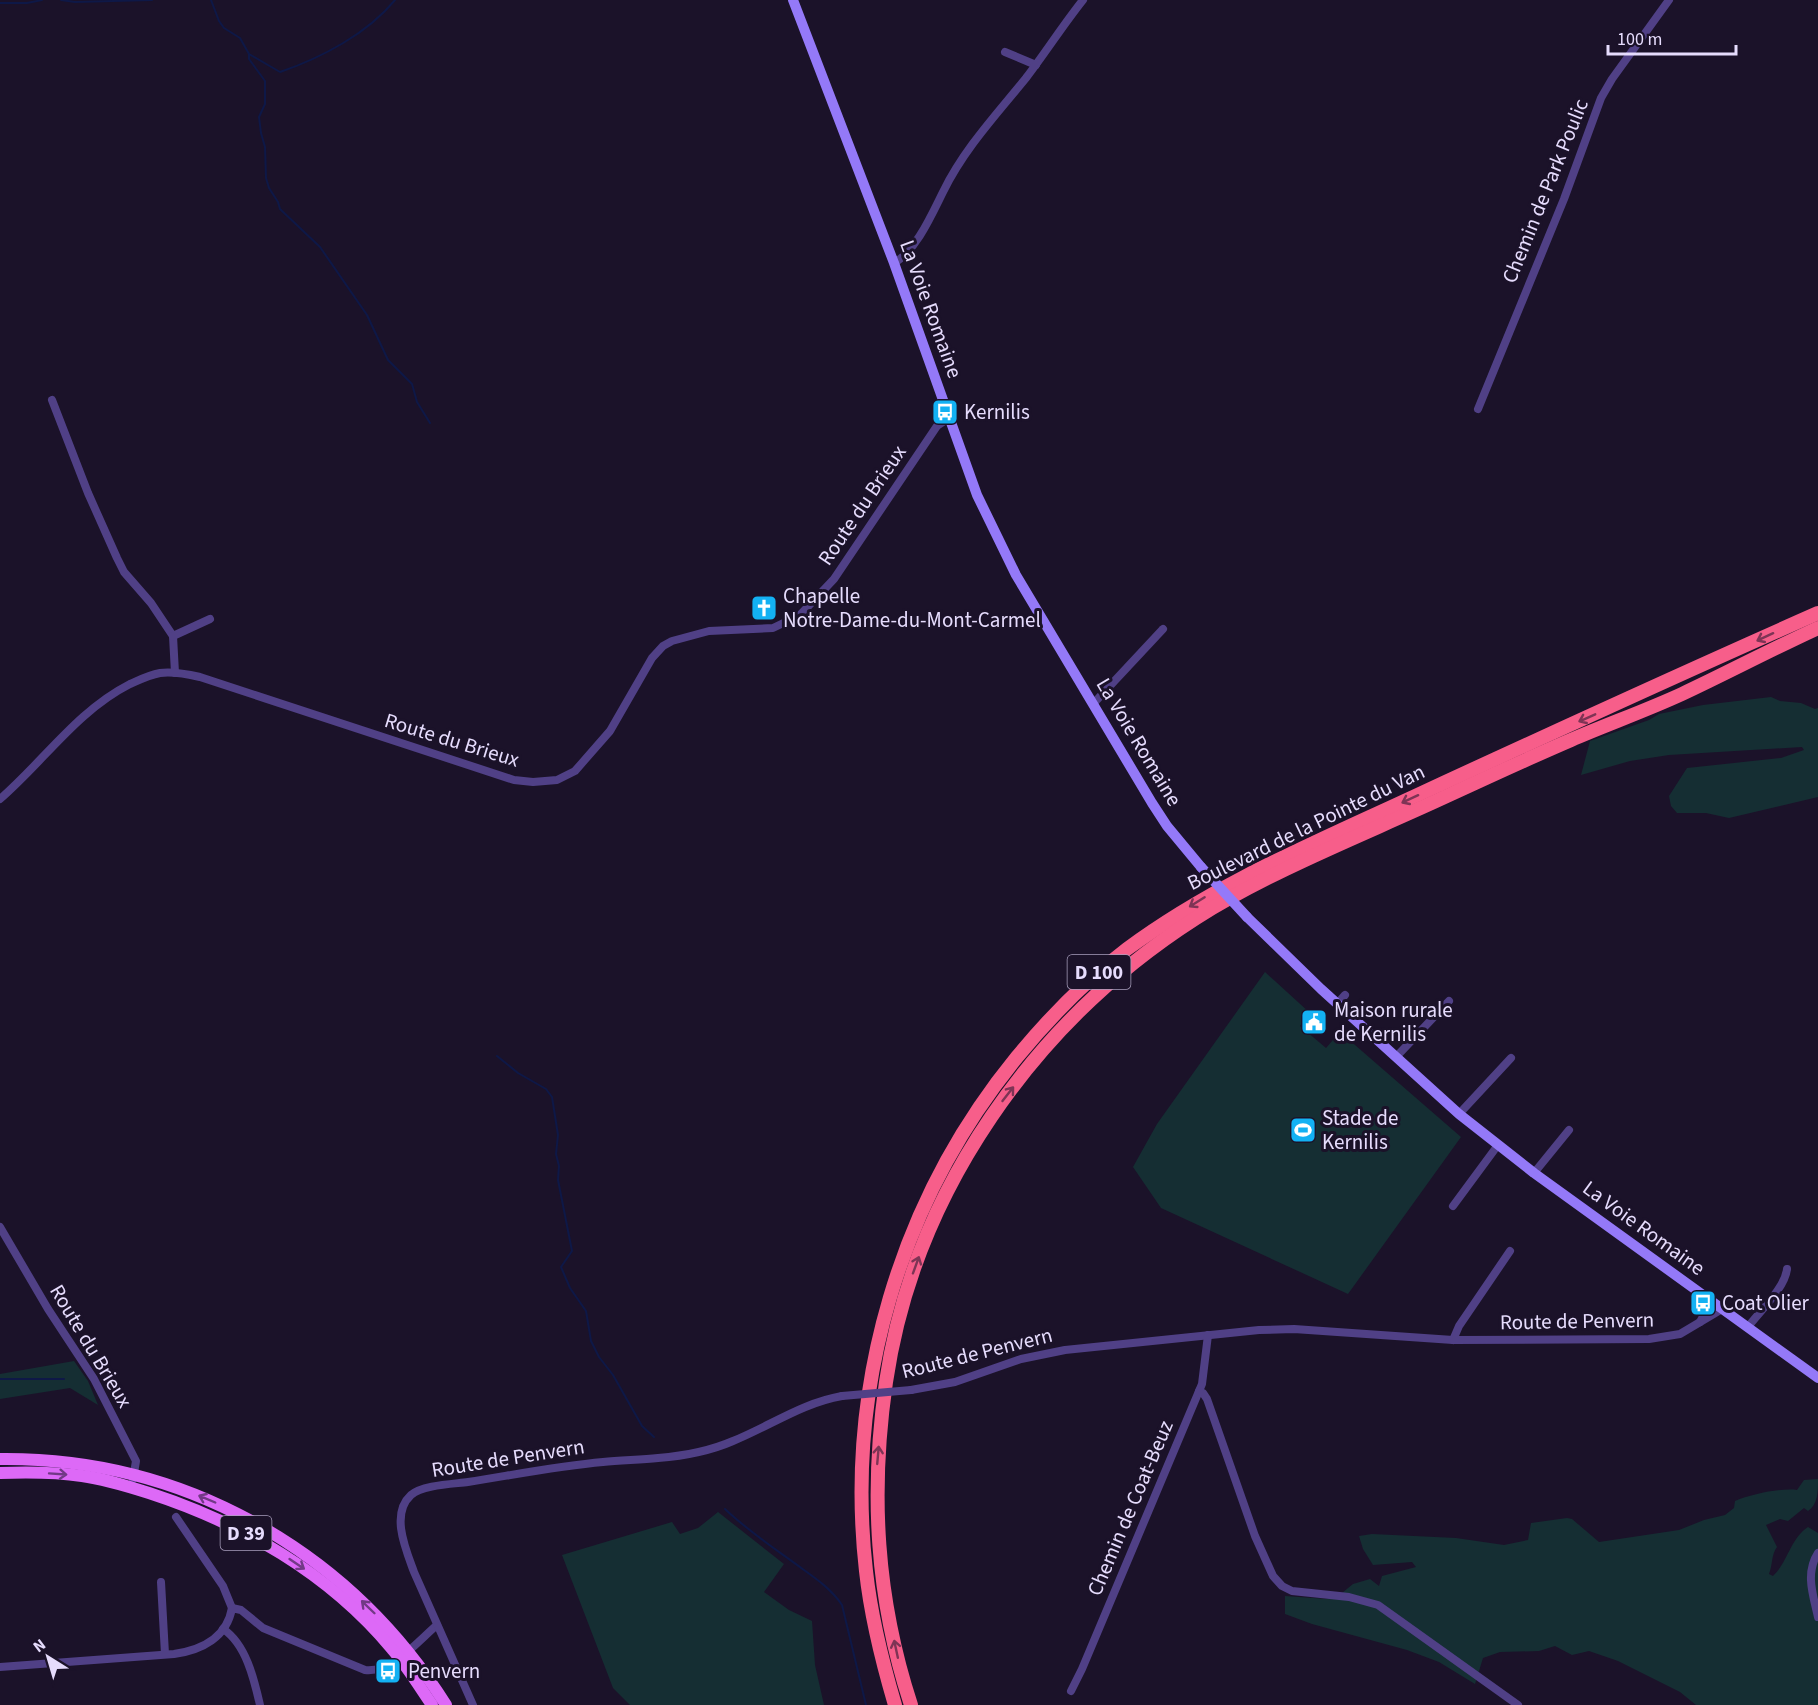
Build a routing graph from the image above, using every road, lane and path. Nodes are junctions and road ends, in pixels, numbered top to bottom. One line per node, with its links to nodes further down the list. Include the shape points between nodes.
1 (793, 0): 6 (street, La Voie Romaine)
2 (1083, 0): 5 (street)
3 (1669, 0): 8 (street, Chemin de Park Poulic, via 1601,98)
4 (1005, 52): 5 (street)
5 (1036, 65): 6 (street, via 970,146 917,239)
6 (894, 263): 9 (street, La Voie Romaine)
7 (52, 400): 14 (street, via 124,572)
8 (1478, 409)
9 (949, 418): 15 (street, Route du Brieux, via 933,431 839,572 806,609 773,628 703,632 663,646 647,664 610,731 583,764 564,778 514,780 200,677); 16 (street, La Voie Romaine, via 1001,548)
10 (1818, 613): 55 (highway, Boulevard de la Pointe du Van / D 100, one-way to 55, via 1316,841 1224,887 1124,951 1028,1043 963,1131 933,1185 895,1278 876,1352 866,1405 863,1539 873,1623)
11 (210, 619): 14 (street)
12 (1163, 628): 16 (street)
13 (1818, 628): 56 (highway, Boulevard de la Pointe du Van / D 100, one-way to 13, via 897,1656 877,1526 879,1443 892,1348 914,1270 947,1192 982,1130 1048,1043 1135,961 1238,895 1572,739 1682,694)
14 (173, 636): 15 (street)
15 (175, 673): 17 (street, Route du Brieux, via 153,674 100,702)
16 (1093, 704): 19 (street, La Voie Romaine, bridge, via 1160,816 1201,867 1247,917 1341,999)
17 (0, 799)
18 (1449, 1001): 19 (street)
19 (1396, 1057): 21 (street, La Voie Romaine)
20 (1511, 1058): 21 (street)
21 (1459, 1114): 23 (street, La Voie Romaine)
22 (1569, 1130): 24 (street)
23 (1498, 1144): 24 (street, La Voie Romaine); 25 (street)
24 (1534, 1173): 29 (street, La Voie Romaine)
25 (1453, 1206)
26 (0, 1227): 39 (street, Route du Brieux, via 94,1379 135,1461)
27 (1510, 1251): 34 (street, Route de Penvern, via 1458,1326)
28 (1787, 1269): 32 (street, via 1780,1286)
29 (1712, 1302): 30 (street, La Voie Romaine); 31 (street)
30 (1722, 1309): 31 (street, Route de Penvern); 32 (street, La Voie Romaine)
31 (1699, 1324): 34 (street, Route de Penvern, via 1680,1334 1649,1339)
32 (1748, 1327): 35 (street, La Voie Romaine)
33 (1208, 1335): 34 (street, Route de Penvern, via 1294,1329); 36 (street, Chemin de Coat-Beuz); 45 (street, Route de Penvern, bridge, via 1054,1352 955,1382 823,1400 731,1442 695,1453 602,1462 413,1493 401,1513 403,1535)
34 (1453, 1340)
35 (1818, 1378)
36 (1199, 1391): 50 (street, Chemin de Coat-Beuz); 57 (street, via 1207,1399 1258,1544 1282,1587 1378,1605)
37 (0, 1459): 39 (main road, D 39, via 77,1464)
38 (0, 1473): 39 (main road, D 39, one-way to 39)
39 (132, 1481): 48 (main road, D 39, via 208,1514 276,1550 333,1592)
40 (176, 1517): 43 (street, via 223,1586)
41 (1818, 1553): 44 (street, via 1810,1579)
42 (161, 1582): 47 (street)
43 (232, 1608): 46 (street); 48 (street, via 241,1610 263,1628 365,1670 380,1670)
44 (1818, 1617)
45 (437, 1625): 48 (street); 54 (street)
46 (223, 1629): 47 (street, via 206,1645 184,1653); 51 (street, via 241,1649)
47 (165, 1654): 49 (street)
48 (404, 1654): 52 (main road, D 39); 53 (main road, D 39)
49 (0, 1667)
50 (1071, 1691)
51 (260, 1705)
52 (432, 1705)
53 (446, 1705)
54 (473, 1705)
55 (895, 1705)
56 (912, 1705)
57 (1518, 1705)

